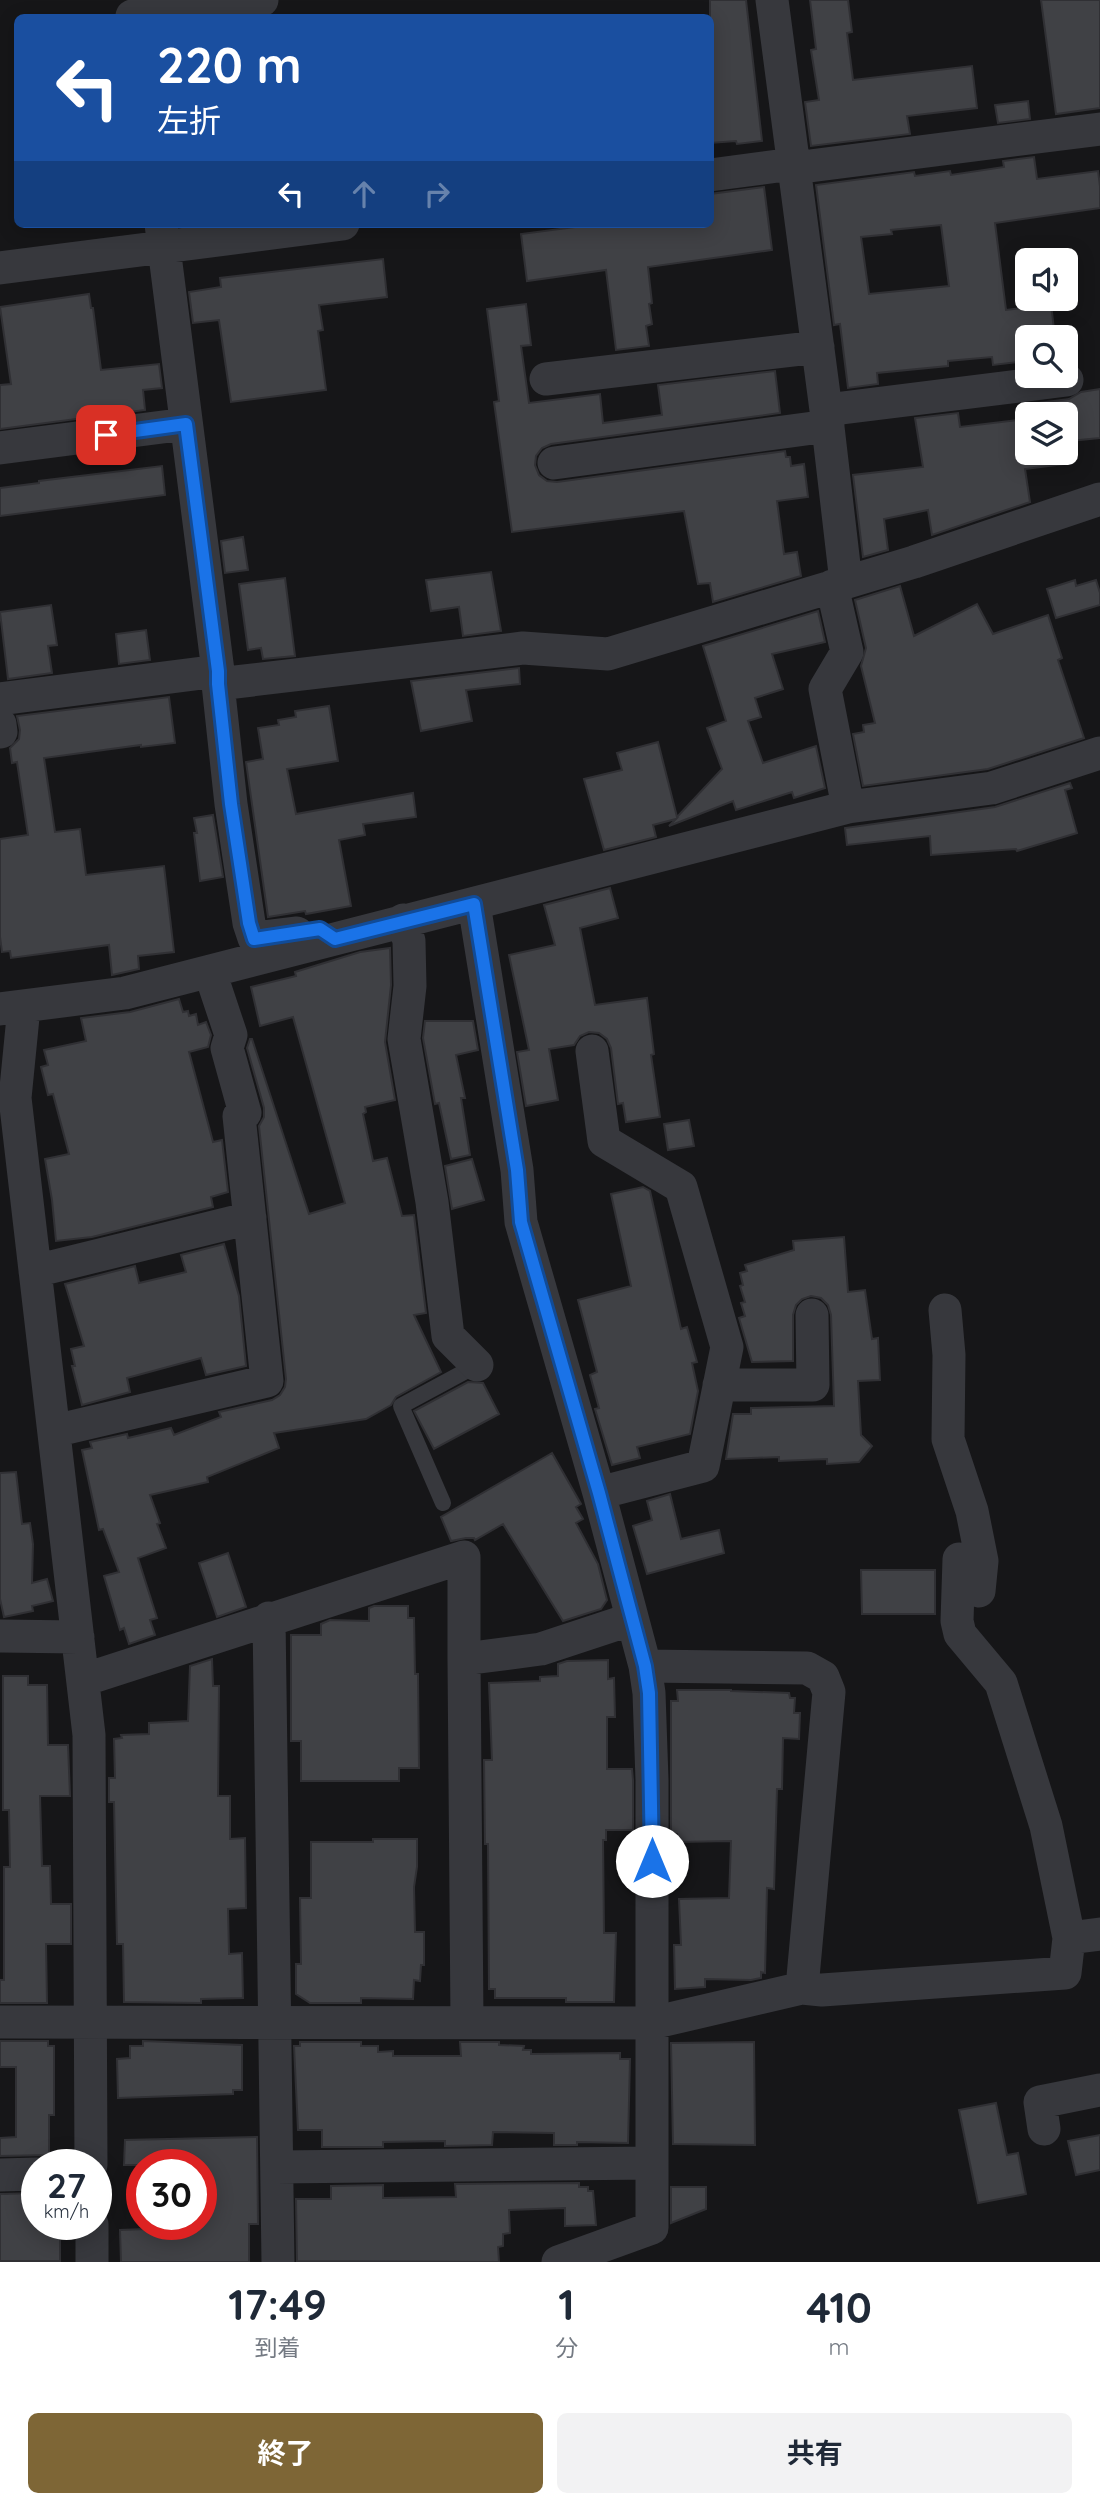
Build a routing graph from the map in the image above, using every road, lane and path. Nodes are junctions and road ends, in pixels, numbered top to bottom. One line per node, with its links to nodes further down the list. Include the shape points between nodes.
1 (262, 0): 3 (street)
2 (772, 0): 5 (street)
3 (131, 11)
4 (1100, 129): 5 (street)
5 (793, 166): 6 (street); 10 (street)
6 (714, 175)
7 (283, 228): 8 (street)
8 (162, 236): 9 (street); 14 (street)
9 (0, 268)
10 (818, 347): 11 (street); 13 (street)
11 (546, 379)
12 (1016, 388): 13 (street)
13 (827, 418): 16 (street); 18 (street)
14 (186, 424): 15 (street); 19 (street)
15 (0, 448)
16 (554, 463)
17 (1100, 499): 18 (street)
18 (839, 584): 19 (street, via 608,654 523,648); 22 (street, via 847,652 825,689)
19 (218, 677): 20 (street); 25 (street, via 231,804 254,939 320,929)
20 (0, 699)
21 (1100, 753): 22 (street, via 992,788)
22 (848, 807): 23 (street)
23 (474, 904): 24 (street); 36 (street, via 517,1170 521,1222)
24 (403, 920): 25 (street); 33 (street, via 409,941 410,986 404,1039 432,1202 447,1336)
25 (335, 939): 26 (street)
26 (210, 972): 27 (street, via 125,993); 29 (street, via 231,1035 227,1048 245,1113 239,1115)
27 (12, 1008): 30 (street, via 15,1098)
28 (592, 1051): 34 (street, via 604,1141 681,1186 727,1348)
29 (250, 1218): 30 (street); 35 (street, via 267,1381)
30 (35, 1271): 35 (street)
31 (944, 1310): 43 (street, via 949,1355 948,1439 972,1511 982,1561)
32 (812, 1315): 34 (street, via 813,1385)
33 (477, 1365): 37 (lane, via 401,1406)
34 (719, 1385): 36 (street, via 703,1466)
35 (54, 1431): 42 (street)
36 (599, 1493): 40 (street)
37 (443, 1503)
38 (959, 1559): 43 (street, via 957,1621 960,1634)
39 (269, 1618): 44 (street, via 464,1557); 46 (street); 53 (street)
40 (632, 1619): 44 (street, via 541,1649); 45 (street)
41 (0, 1636): 42 (street)
42 (78, 1637): 46 (street)
43 (974, 1650): 47 (street, via 1001,1683)
44 (464, 1660): 50 (street)
45 (645, 1666): 48 (street, via 807,1668 823,1677 829,1692); 52 (street, via 652,1780)
46 (83, 1680): 51 (street, via 89,1735)
47 (1084, 1936): 48 (street, via 1065,1973)
48 (802, 1988): 52 (street)
49 (0, 2022): 51 (street)
50 (467, 2022): 52 (street); 53 (street)
51 (92, 2023): 53 (street); 56 (street)
52 (652, 2023): 57 (street)
53 (276, 2024): 58 (street)
54 (1100, 2090): 55 (street, via 1040,2102)
55 (1044, 2129)
56 (91, 2149)
57 (652, 2162): 58 (street); 64 (street, via 652,2228)
58 (277, 2167): 63 (street)
59 (21, 2174): 60 (street)
60 (0, 2175)
61 (92, 2240): 62 (street)
62 (92, 2262)
63 (278, 2262)
64 (558, 2262)

